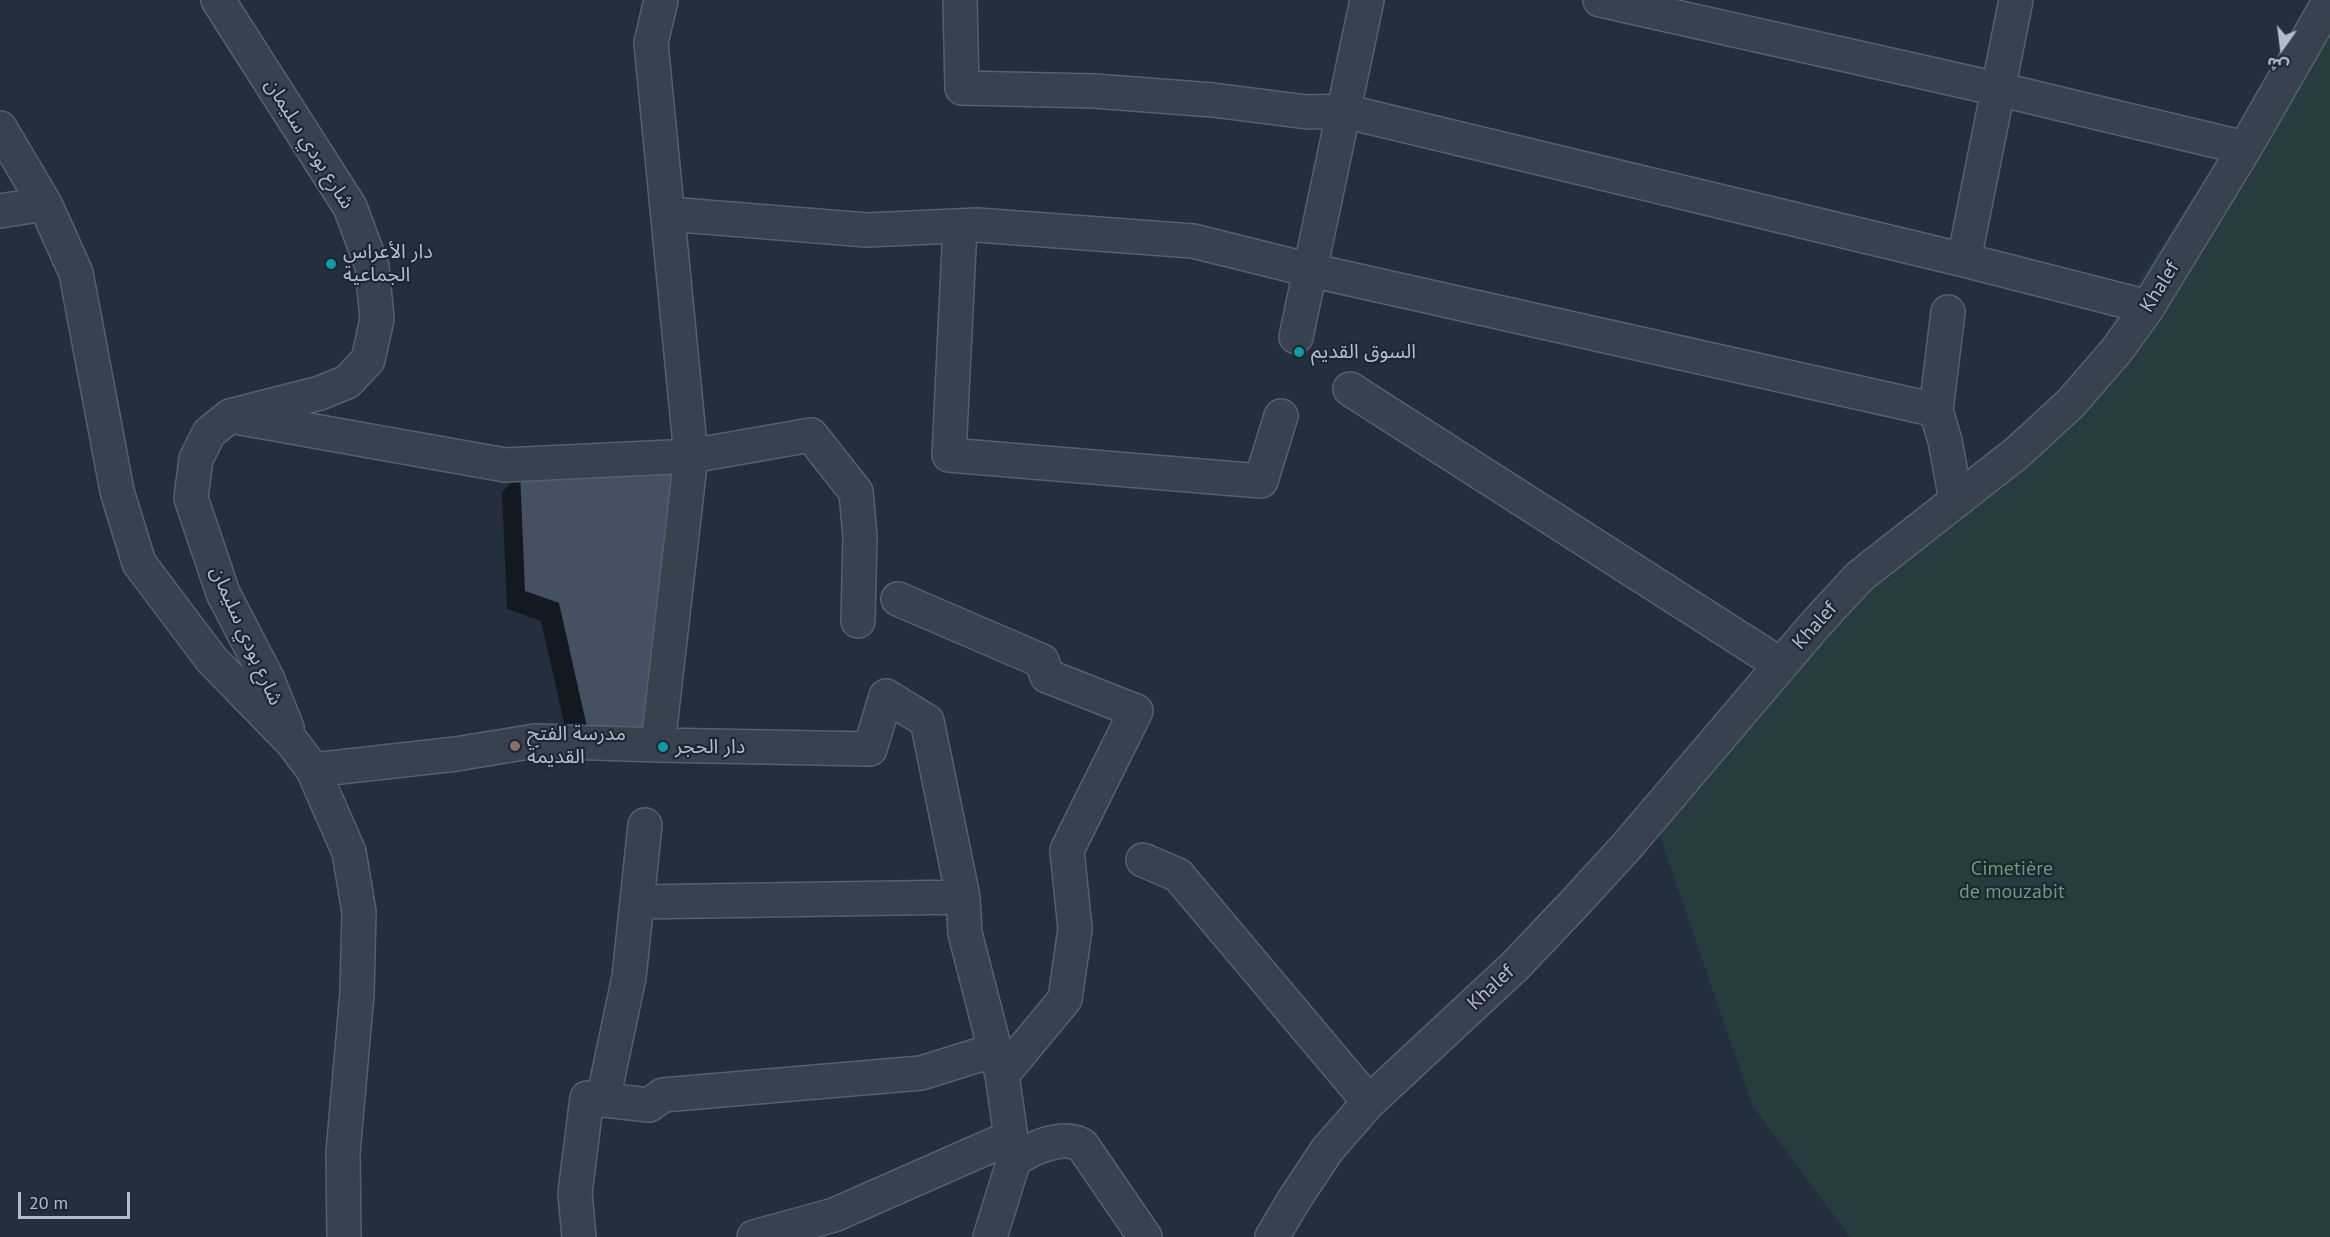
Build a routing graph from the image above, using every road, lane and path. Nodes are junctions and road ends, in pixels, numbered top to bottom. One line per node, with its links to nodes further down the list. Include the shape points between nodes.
1 (218, 0): 23 (street, شارع بودي سليمان, via 350,207 372,266 376,319 368,360 347,382 320,393)
2 (661, 0): 14 (street, via 651,43)
3 (960, 0): 9 (street, via 962,88 1094,92 1212,100 1306,112)
4 (1367, 0): 9 (street)
5 (1600, 0): 8 (street)
6 (2016, 0): 8 (street)
7 (2330, 0): 11 (street, Khalef)
8 (1998, 89): 11 (street); 16 (street)
9 (1344, 111): 16 (street); 17 (street)
10 (0, 128): 12 (street)
11 (2245, 148): 18 (street, Khalef)
12 (45, 204): 13 (street); 30 (street, via 76,273 117,491 139,563 212,660)
13 (0, 211)
14 (668, 214): 15 (street, via 867,230); 25 (street)
15 (960, 226): 17 (street, via 1193,241); 24 (street, via 949,455 1262,481)
16 (1964, 260): 18 (street)
17 (1310, 270): 20 (street); 22 (street)
18 (2148, 307): 26 (street, Khalef, via 2071,403)
19 (1948, 312): 22 (street)
20 (1296, 337)
21 (1350, 389): 29 (street)
22 (1936, 410): 26 (street, via 1946,441)
23 (230, 416): 25 (street, via 505,465); 30 (street, شارع بودي سليمان, via 208,433 196,459 191,498 223,592 267,678)
24 (1281, 416)
25 (691, 456): 28 (street, via 811,435 856,492 860,536); 31 (street)
26 (1956, 501): 29 (street, Khalef, via 1859,577)
27 (898, 599): 37 (street, via 1042,661 1047,676 1136,711 1067,850 1075,929 1065,999)
28 (858, 621)
29 (1780, 665): 39 (street, Khalef, via 1572,906 1515,966)
30 (293, 743): 32 (street)
31 (658, 746): 32 (street, via 535,741); 35 (street, via 870,749 886,696 927,721)
32 (313, 770): 41 (street, via 349,852 359,912 357,993 342,1153)
33 (645, 825): 36 (street)
34 (1143, 860): 39 (street, via 1178,875)
35 (963, 897): 36 (street); 37 (street, via 965,933)
36 (637, 902): 38 (street, via 629,977)
37 (999, 1063): 38 (street, via 663,1095 649,1105); 40 (street)
38 (603, 1100): 42 (street, via 587,1098 575,1193)
39 (1369, 1102): 46 (street, Khalef, via 1327,1150)
40 (1012, 1149): 43 (street, via 834,1215); 44 (street); 45 (street, via 1024,1153 1062,1140 1082,1145)
41 (344, 1237)
42 (579, 1237)
43 (754, 1237)
44 (990, 1237)
45 (1145, 1237)
46 (1272, 1237)

